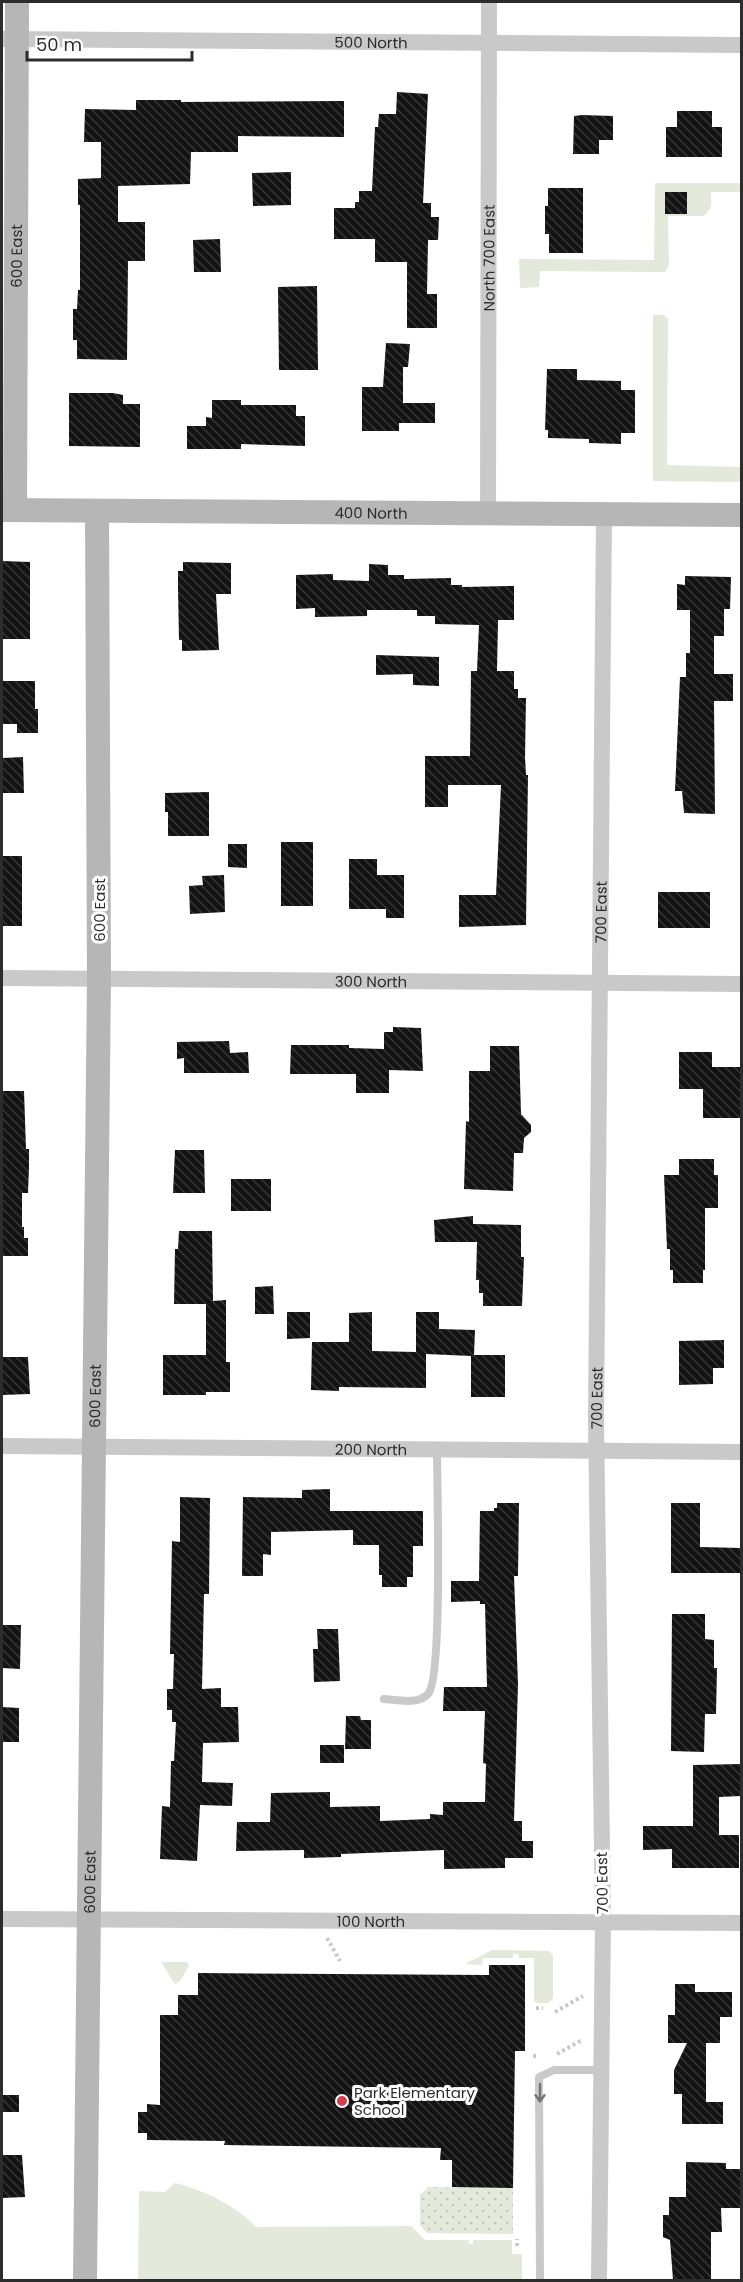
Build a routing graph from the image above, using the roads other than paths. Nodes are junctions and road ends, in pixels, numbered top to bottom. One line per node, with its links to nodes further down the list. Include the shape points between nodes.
1 (17, 2): 3 (street, 600 East)
2 (489, 2): 4 (street, North 700 East)
3 (9, 39): 4 (street, 500 North); 6 (street, 600 East)
4 (489, 44): 5 (street, 500 North); 8 (street, North 700 East)
5 (741, 45)
6 (8, 510): 7 (street, 400 North)
7 (97, 511): 8 (street, 400 North); 12 (street, 600 East)
8 (488, 514): 9 (street, 400 North)
9 (603, 514): 10 (street, 400 North); 13 (street, 700 East)
10 (741, 515)
11 (2, 978): 12 (street, 300 North)
12 (99, 979): 13 (street, 300 North); 16 (street, 600 East)
13 (599, 981): 14 (street, 300 North); 18 (street, 700 East)
14 (741, 984)
15 (2, 1446): 16 (street, 200 North)
16 (92, 1447): 17 (street, 200 North); 22 (street, 600 East)
17 (437, 1450): 18 (street, 200 North); 20 (lane, via 435,1677 430,1693 418,1700)
18 (596, 1451): 19 (street, 200 North); 23 (street, 700 East)
19 (741, 1452)
20 (384, 1699)
21 (2, 1919): 22 (street, 100 North)
22 (88, 1919): 23 (street, 100 North); 26 (street, 600 East)
23 (603, 1922): 24 (street, 100 North); 25 (street, 700 East)
24 (741, 1923)
25 (602, 2070): 27 (lane, one-way to 27, via 554,2070 540,2077); 28 (street, 700 East)
26 (85, 2280)
27 (540, 2280)
28 (599, 2280)

